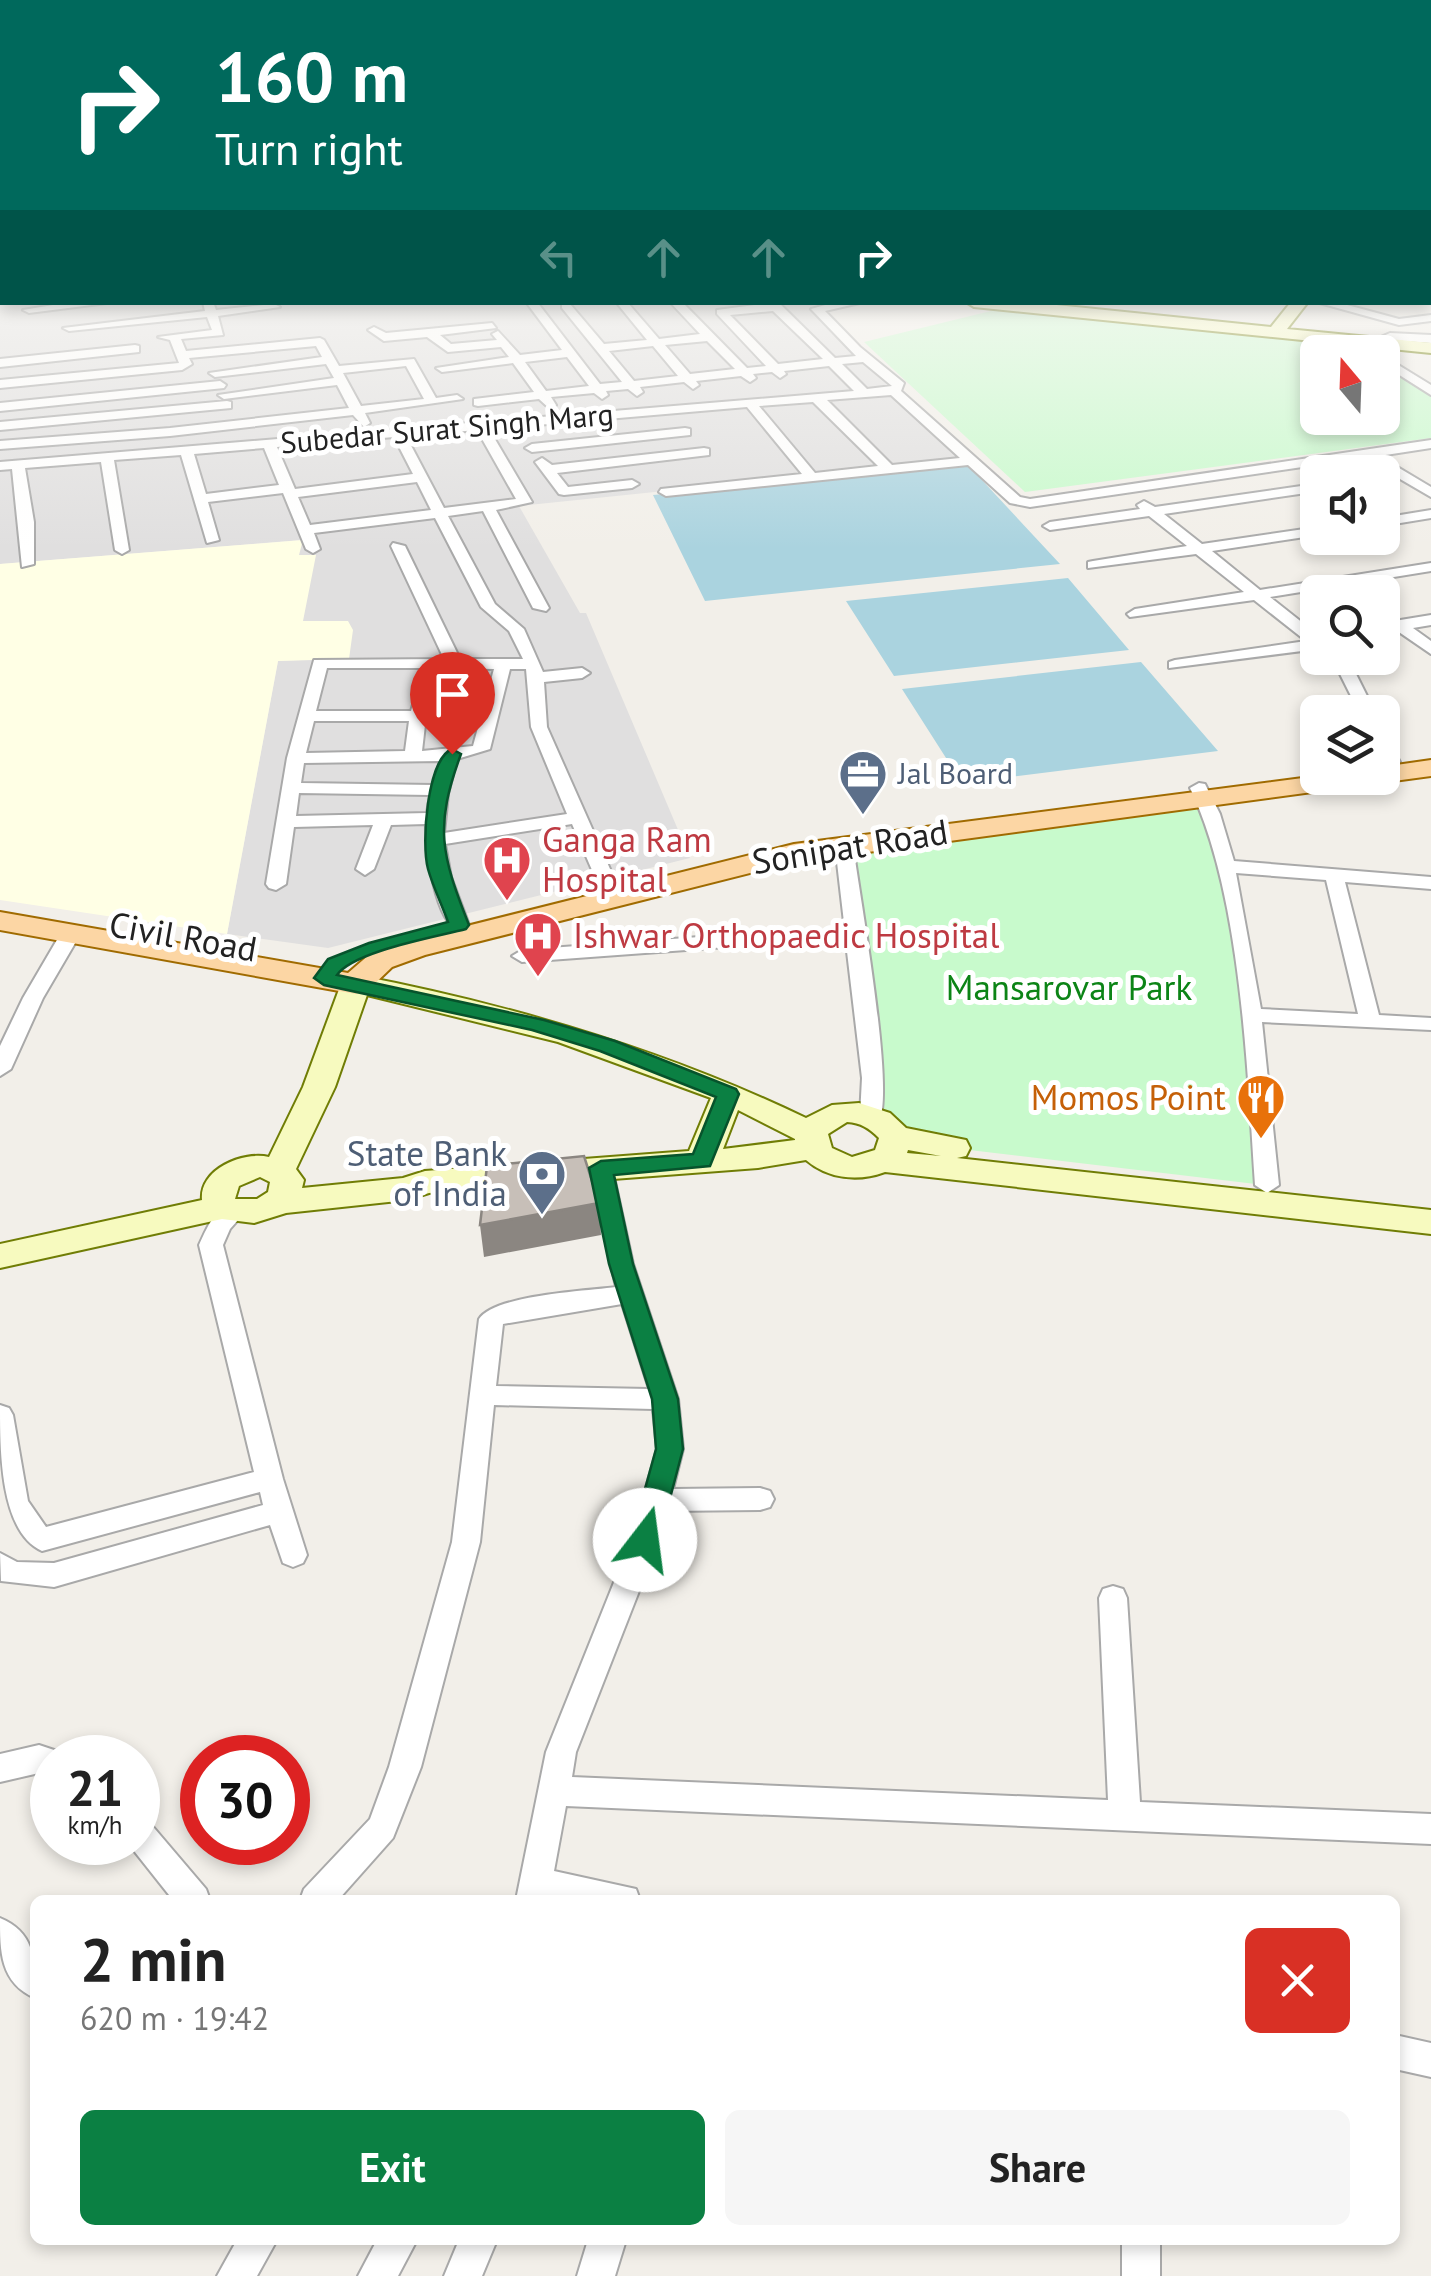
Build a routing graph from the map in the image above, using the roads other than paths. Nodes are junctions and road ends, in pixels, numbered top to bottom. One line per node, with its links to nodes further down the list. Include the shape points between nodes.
1 (70, 336): 25 (street)
2 (119, 336): 17 (street)
3 (165, 336): 14 (street)
4 (195, 336): 14 (street)
5 (435, 336): 18 (street, via 448,348)
6 (500, 336): 18 (street)
7 (557, 336): 23 (street)
8 (591, 336): 20 (street)
9 (652, 336): 16 (street)
10 (744, 336): 31 (street)
11 (805, 336): 28 (street)
12 (845, 336): 26 (street)
13 (709, 337): 16 (street); 34 (street)
14 (175, 339): 24 (street)
15 (1431, 341): 19 (main road)
16 (657, 342): 20 (street); 38 (street)
17 (122, 343)
18 (505, 343): 27 (street)
19 (1400, 344)
20 (601, 348): 42 (street)
21 (135, 349): 25 (street)
22 (207, 352): 24 (street); 33 (street, via 320,342); 44 (street)
23 (570, 353): 27 (street); 43 (street)
24 (182, 355): 36 (street, via 182,366)
25 (74, 356): 29 (street); 36 (street)
26 (867, 358): 28 (street); 46 (street, via 900,386)
27 (517, 360): 30 (street); 39 (street)
28 (832, 362): 31 (street); 48 (street)
29 (0, 364)
30 (442, 368)
31 (774, 368): 34 (street); 49 (street)
32 (1400, 369): 37 (street)
33 (335, 370): 44 (street); 44 (street); 52 (street, via 410,362); 58 (street)
34 (744, 372): 38 (street); 51 (street)
35 (1431, 374): 37 (street)
36 (79, 376): 40 (street)
37 (1410, 377): 45 (street)
38 (688, 378): 42 (street); 55 (street)
39 (532, 380): 41 (street); 47 (street)
40 (0, 384)
41 (500, 384)
42 (630, 384): 43 (street); 59 (street)
43 (597, 388): 47 (street); 60 (street)
44 (222, 389): 56 (street); 63 (street); 64 (street)
45 (1431, 390)
46 (894, 391): 48 (street, Subedar Surat Singh Marg); 76 (street)
47 (543, 394): 53 (street); 61 (street)
48 (865, 394): 49 (street, Subedar Surat Singh Marg)
49 (810, 398): 51 (street, Subedar Surat Singh Marg); 83 (street)
50 (457, 399): 52 (street)
51 (773, 401): 54 (street, Subedar Surat Singh Marg)
52 (432, 402): 58 (street)
53 (478, 402)
54 (750, 403): 55 (street, Subedar Surat Singh Marg); 86 (street)
55 (712, 406): 57 (street, Subedar Surat Singh Marg)
56 (0, 407)
57 (669, 410): 59 (street, Subedar Surat Singh Marg); 66 (street)
58 (357, 411): 63 (street); 68 (street)
59 (653, 412): 60 (street, Subedar Surat Singh Marg)
60 (618, 415): 61 (street, Subedar Surat Singh Marg)
61 (562, 420): 62 (street, Subedar Surat Singh Marg)
62 (515, 424): 65 (street, Subedar Surat Singh Marg); 72 (street)
63 (235, 425): 71 (street)
64 (0, 426)
65 (481, 426): 67 (street, Subedar Surat Singh Marg); 95 (street, via 526,500)
66 (685, 432): 72 (street); 81 (street)
67 (398, 434): 68 (street, Subedar Surat Singh Marg); 84 (street)
68 (370, 436): 69 (street, Subedar Surat Singh Marg)
69 (269, 444): 73 (street, Subedar Surat Singh Marg); 89 (street)
70 (1431, 444): 74 (street)
71 (0, 445)
72 (532, 448): 82 (street)
73 (187, 451): 75 (street, Subedar Surat Singh Marg); 94 (street)
74 (1369, 455)
75 (107, 457): 77 (street, Subedar Surat Singh Marg); 107 (street)
76 (971, 461): 83 (street); 90 (street, via 1021,502)
77 (18, 464): 79 (street, Subedar Surat Singh Marg); 108 (street)
78 (1300, 465): 80 (street)
79 (0, 466)
80 (1278, 468): 87 (street); 90 (street)
81 (717, 469): 82 (street); 86 (street); 91 (street)
82 (547, 470): 88 (street, via 564,492)
83 (889, 470): 86 (street)
84 (418, 471): 89 (street); 97 (street)
85 (1400, 474): 92 (street)
86 (811, 477)
87 (1300, 483)
88 (632, 484)
89 (287, 488): 94 (street); 101 (street)
90 (1124, 490): 96 (street)
91 (666, 492)
92 (1431, 493)
93 (1300, 494): 96 (street)
94 (200, 499): 103 (street)
95 (488, 507): 97 (street); 112 (street)
96 (1152, 511): 100 (street); 106 (street)
97 (439, 512): 101 (street); 124 (street, via 489,607 516,628)
98 (1431, 514): 99 (street)
99 (1400, 519)
100 (1050, 526)
101 (305, 530): 105 (street)
102 (1300, 534): 106 (street)
103 (212, 540)
104 (398, 546): 121 (street)
105 (313, 549)
106 (1199, 549): 109 (street); 111 (street)
107 (122, 550)
108 (27, 564)
109 (1093, 565)
110 (1431, 567): 111 (street)
111 (1256, 594): 113 (street); 116 (street)
112 (540, 608)
113 (1135, 614)
114 (1431, 620): 115 (street)
115 (1400, 625)
116 (1300, 629)
117 (1400, 632): 119 (street)
118 (1300, 645): 123 (street)
119 (1431, 649)
120 (434, 662): 121 (street); 126 (street, via 320,663); 127 (street)
121 (454, 663): 122 (street)
122 (503, 664): 124 (street); 129 (street, via 481,749)
123 (1174, 665)
124 (536, 671): 125 (street); 141 (street, via 539,727)
125 (582, 672)
126 (305, 716): 127 (street); 131 (street)
127 (418, 716): 128 (street)
128 (414, 756): 129 (street); 131 (street)
129 (449, 756): 138 (street)
130 (1431, 757): 132 (main road)
131 (296, 758): 137 (street)
132 (1400, 760)
133 (1400, 763): 134 (main road)
134 (1431, 768)
135 (1300, 775): 139 (main road, Sonipat Road)
136 (1300, 784): 139 (main road, Sonipat Road)
137 (291, 788): 138 (street); 143 (street)
138 (439, 790): 140 (street)
139 (1203, 794): 144 (main road, Sonipat Road); 147 (street)
140 (435, 818): 142 (street); 145 (street)
141 (576, 818): 145 (street); 152 (street)
142 (384, 819): 143 (street); 148 (street)
143 (285, 822): 151 (street)
144 (959, 824): 146 (main road, Sonipat Road); 152 (main road, Sonipat Road, via 782,842)
145 (434, 840): 155 (street, via 436,866)
146 (844, 846): 152 (main road, Sonipat Road); 157 (street)
147 (1225, 866): 149 (street); 160 (street)
148 (366, 869)
149 (1334, 875): 150 (street); 161 (street)
150 (1431, 883)
151 (276, 884)
152 (610, 890): 155 (main road, Sonipat Road); 159 (main road, Sonipat Road)
153 (0, 907): 159 (main road, Civil Road)
154 (0, 921): 156 (main road, Civil Road)
155 (459, 925): 159 (main road, Sonipat Road, via 376,947)
156 (70, 932): 159 (main road, Civil Road); 163 (street)
157 (857, 937): 158 (street); 166 (street)
158 (522, 956)
159 (345, 973): 164 (main road, via 607,1046); 165 (main road, via 550,1011); 169 (main road, via 319,1088)
160 (1253, 1016): 161 (street); 170 (street)
161 (1370, 1020): 162 (street)
162 (1431, 1024)
163 (0, 1069)
164 (728, 1094): 165 (main road); 167 (main road)
165 (817, 1132): 166 (main road, via 846,1112); 166 (main road, via 818,1156 840,1167 854,1168); 167 (main road)
166 (883, 1138): 170 (main road); 173 (main road)
167 (702, 1161): 168 (main road)
168 (601, 1168): 169 (main road, via 407,1188); 176 (street)
169 (276, 1180): 171 (main road, via 253,1213)
170 (1268, 1186): 172 (main road)
171 (225, 1202): 174 (main road); 175 (main road); 180 (street, via 211,1245)
172 (1431, 1204)
173 (1431, 1222)
174 (0, 1235)
175 (0, 1256)
176 (632, 1294): 177 (street, via 491,1319); 178 (street)
177 (480, 1395): 178 (street); 195 (street, via 466,1542 405,1766 382,1828)
178 (665, 1399): 181 (street, via 670,1449)
179 (0, 1415): 180 (street, via 18,1508 42,1540)
180 (269, 1480): 183 (street)
181 (656, 1500): 182 (street); 189 (street, via 560,1752)
182 (760, 1500)
183 (278, 1512): 184 (street); 185 (street, via 54,1575 11,1574)
184 (292, 1556)
185 (0, 1565)
186 (1113, 1598): 190 (street)
187 (30, 1761): 188 (street)
188 (0, 1768)
189 (553, 1791): 190 (street); 193 (street)
190 (1125, 1816): 191 (street)
191 (1431, 1830)
192 (160, 1859): 194 (street)
193 (533, 1891): 196 (street)
194 (190, 1895)
195 (321, 1895)
196 (573, 1895)
197 (0, 1934): 198 (street)
198 (30, 1974)
199 (1400, 2053): 200 (street)
200 (1431, 2060)
201 (255, 2245): 206 (street)
202 (395, 2245): 207 (street)
203 (476, 2245): 208 (street)
204 (605, 2245): 209 (street)
205 (1141, 2245): 210 (street)
206 (236, 2276)
207 (378, 2276)
208 (462, 2276)
209 (596, 2276)
210 (1141, 2276)

